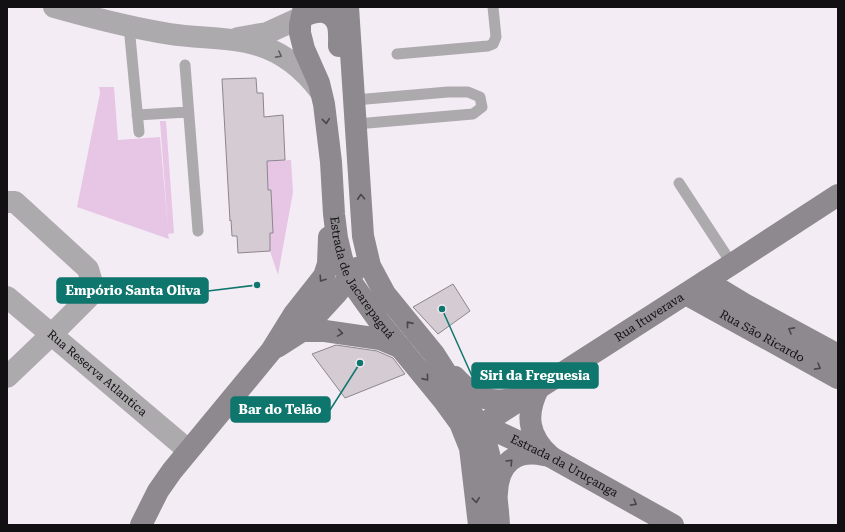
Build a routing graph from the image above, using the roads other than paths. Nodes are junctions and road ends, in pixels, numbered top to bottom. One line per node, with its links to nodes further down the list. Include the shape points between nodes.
1 (54, 7): 5 (street)
2 (348, 7): 10 (main road, Estrada de Jacarepaguá)
3 (493, 7): 7 (lane, via 496,37 493,44)
4 (303, 12): 6 (street, via 267,33); 9 (main road, Estrada de Jacarepaguá, via 300,33 302,42); 10 (main road, via 326,12 337,22 342,75)
5 (129, 26): 6 (street); 12 (lane)
6 (229, 40): 9 (street, one-way to 9, via 246,42 278,54 303,71)
7 (397, 54)
8 (185, 65): 11 (lane)
9 (322, 93): 18 (main road, Estrada de Jacarepaguá, one-way to 18, via 331,162)
10 (355, 100): 13 (main road, Estrada de Jacarepaguá); 13 (lane, via 468,92 480,97 482,107 474,114)
11 (188, 112): 12 (lane); 19 (lane)
12 (137, 115): 14 (lane)
13 (356, 124): 20 (main road, Estrada de Jacarepaguá, one-way to 13)
14 (139, 132)
15 (679, 183): 21 (lane)
16 (838, 195): 21 (main road, Rua Ituverava)
17 (7, 202): 27 (street, via 15,202 88,269 92,283 89,297)
18 (334, 214): 22 (main road, Estrada de Jacarepaguá, via 337,238); 29 (main road, one-way to 29, via 328,264 324,276 294,314)
19 (198, 231)
20 (363, 236): 22 (main road, via 360,261); 30 (main road, Estrada de Jacarepaguá, one-way to 20, via 385,294 370,266)
21 (732, 264): 23 (main road, Rua Ituverava)
22 (349, 279): 26 (main road); 28 (main road, Estrada de Jacarepaguá)
23 (706, 281): 24 (main road, Rua Ituverava); 31 (main road, Rua São Ricardo, one-way to 23)
24 (686, 294): 33 (main road, Rua São Ricardo, one-way to 33); 34 (main road, Rua Ituverava)
25 (7, 297): 27 (street, Rua Reserva Atlantica)
26 (302, 331): 28 (main road, one-way to 28, via 325,331 380,340); 29 (main road)
27 (51, 335): 32 (street); 38 (street, Rua Reserva Atlantica)
28 (401, 348): 35 (main road, Estrada de Jacarepaguá, one-way to 35)
29 (271, 351): 38 (main road)
30 (434, 354): 34 (main road, via 466,388 484,398 511,400); 36 (main road, Estrada de Jacarepaguá)
31 (838, 355)
32 (7, 377)
33 (838, 378)
34 (538, 389): 36 (main road, Rua Ituverava, via 492,418); 39 (main road, via 531,405 530,422 537,442)
35 (452, 412): 36 (main road, Estrada da Uruçanga); 37 (main road, Estrada de Jacarepaguá)
36 (481, 428): 37 (main road, Rua Ituverava); 39 (main road, Estrada da Uruçanga, via 498,432); 40 (main road, Estrada de Jacarepaguá)
37 (470, 448): 42 (main road, Estrada de Jacarepaguá, one-way to 42)
38 (188, 450): 41 (main road, via 158,491)
39 (551, 457): 40 (main road, one-way to 39, via 499,480 511,458 534,453); 44 (main road, Estrada da Uruçanga, one-way to 44)
40 (497, 497): 43 (main road, Estrada de Jacarepaguá)
41 (141, 525)
42 (479, 525)
43 (499, 525)
44 (673, 525)

